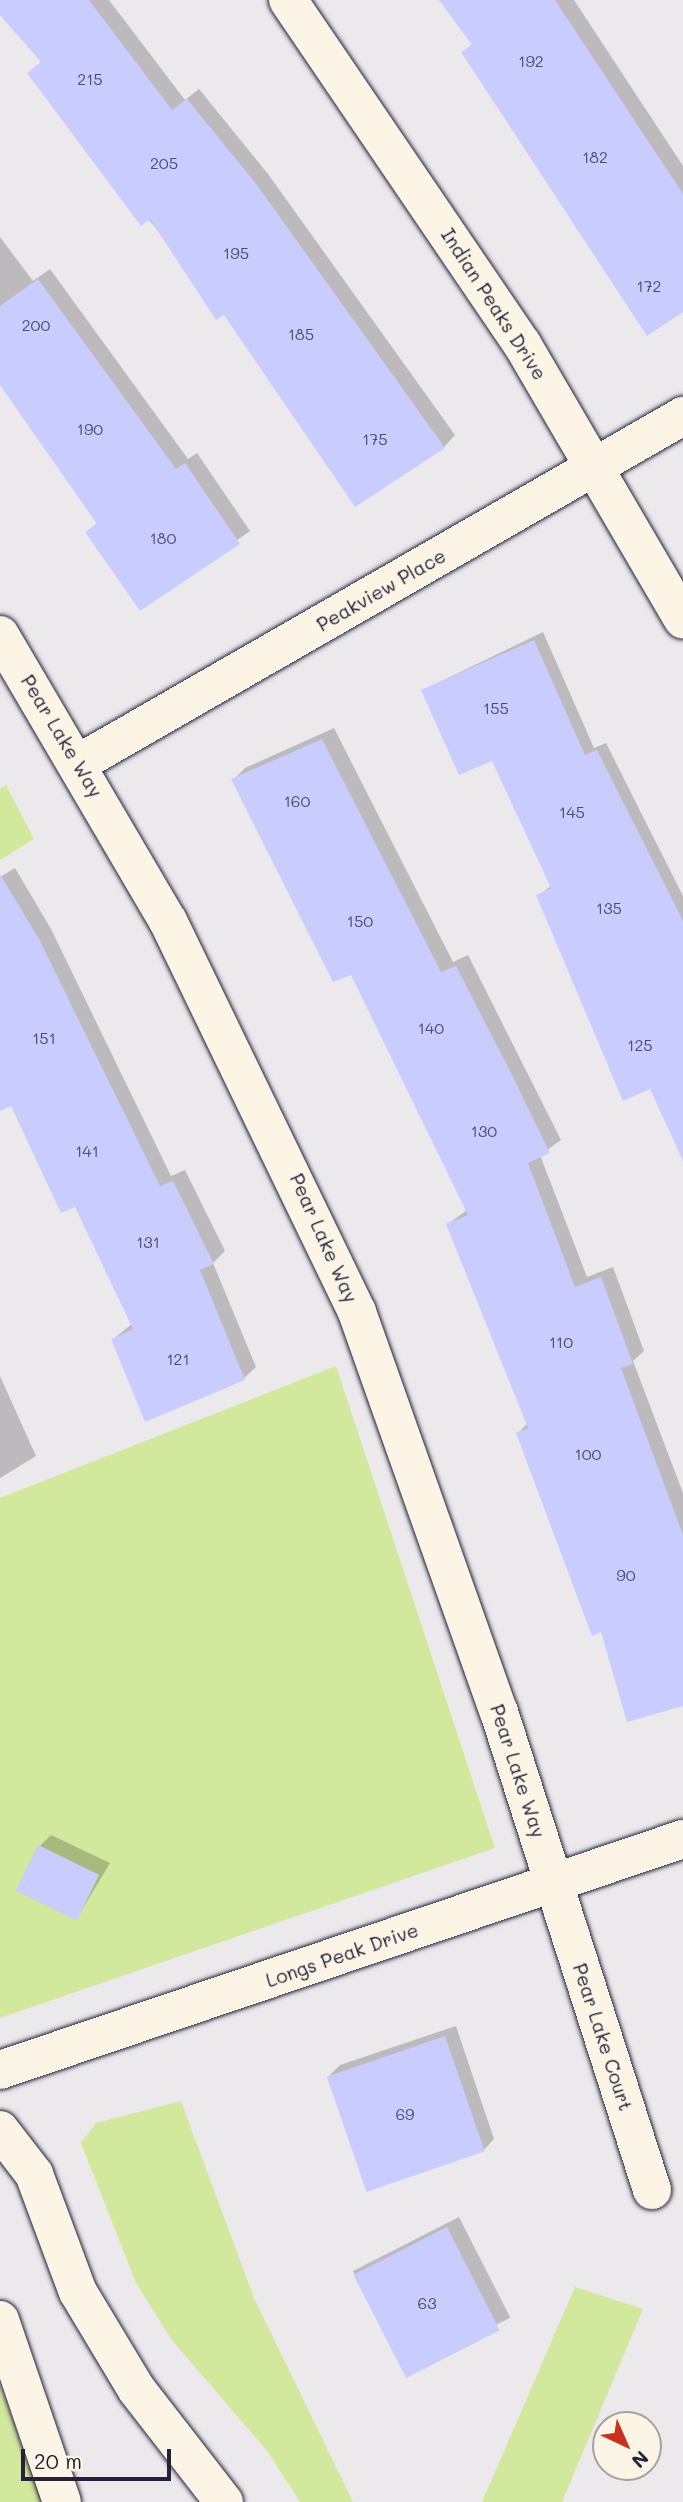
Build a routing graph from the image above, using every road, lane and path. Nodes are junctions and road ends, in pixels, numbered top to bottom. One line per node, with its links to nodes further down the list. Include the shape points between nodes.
1 (288, 0): 3 (street, Indian Peaks Drive, via 522,344)
2 (683, 416): 3 (street, Peakview Place)
3 (595, 468): 4 (street, Indian Peaks Drive); 6 (street, Peakview Place)
4 (683, 619)
5 (0, 635): 6 (street, Pear Lake Way)
6 (79, 763): 8 (street, Pear Lake Way, via 280,1142 357,1312)
7 (683, 1839): 8 (street, Longs Peak Drive)
8 (555, 1883): 9 (street, Longs Peak Drive); 11 (street, Pear Lake Court)
9 (0, 2070)
10 (0, 2130): 14 (street, via 34,2174 78,2292 111,2347)
11 (652, 2190)
12 (0, 2320): 13 (street)
13 (62, 2502)
14 (223, 2502)

